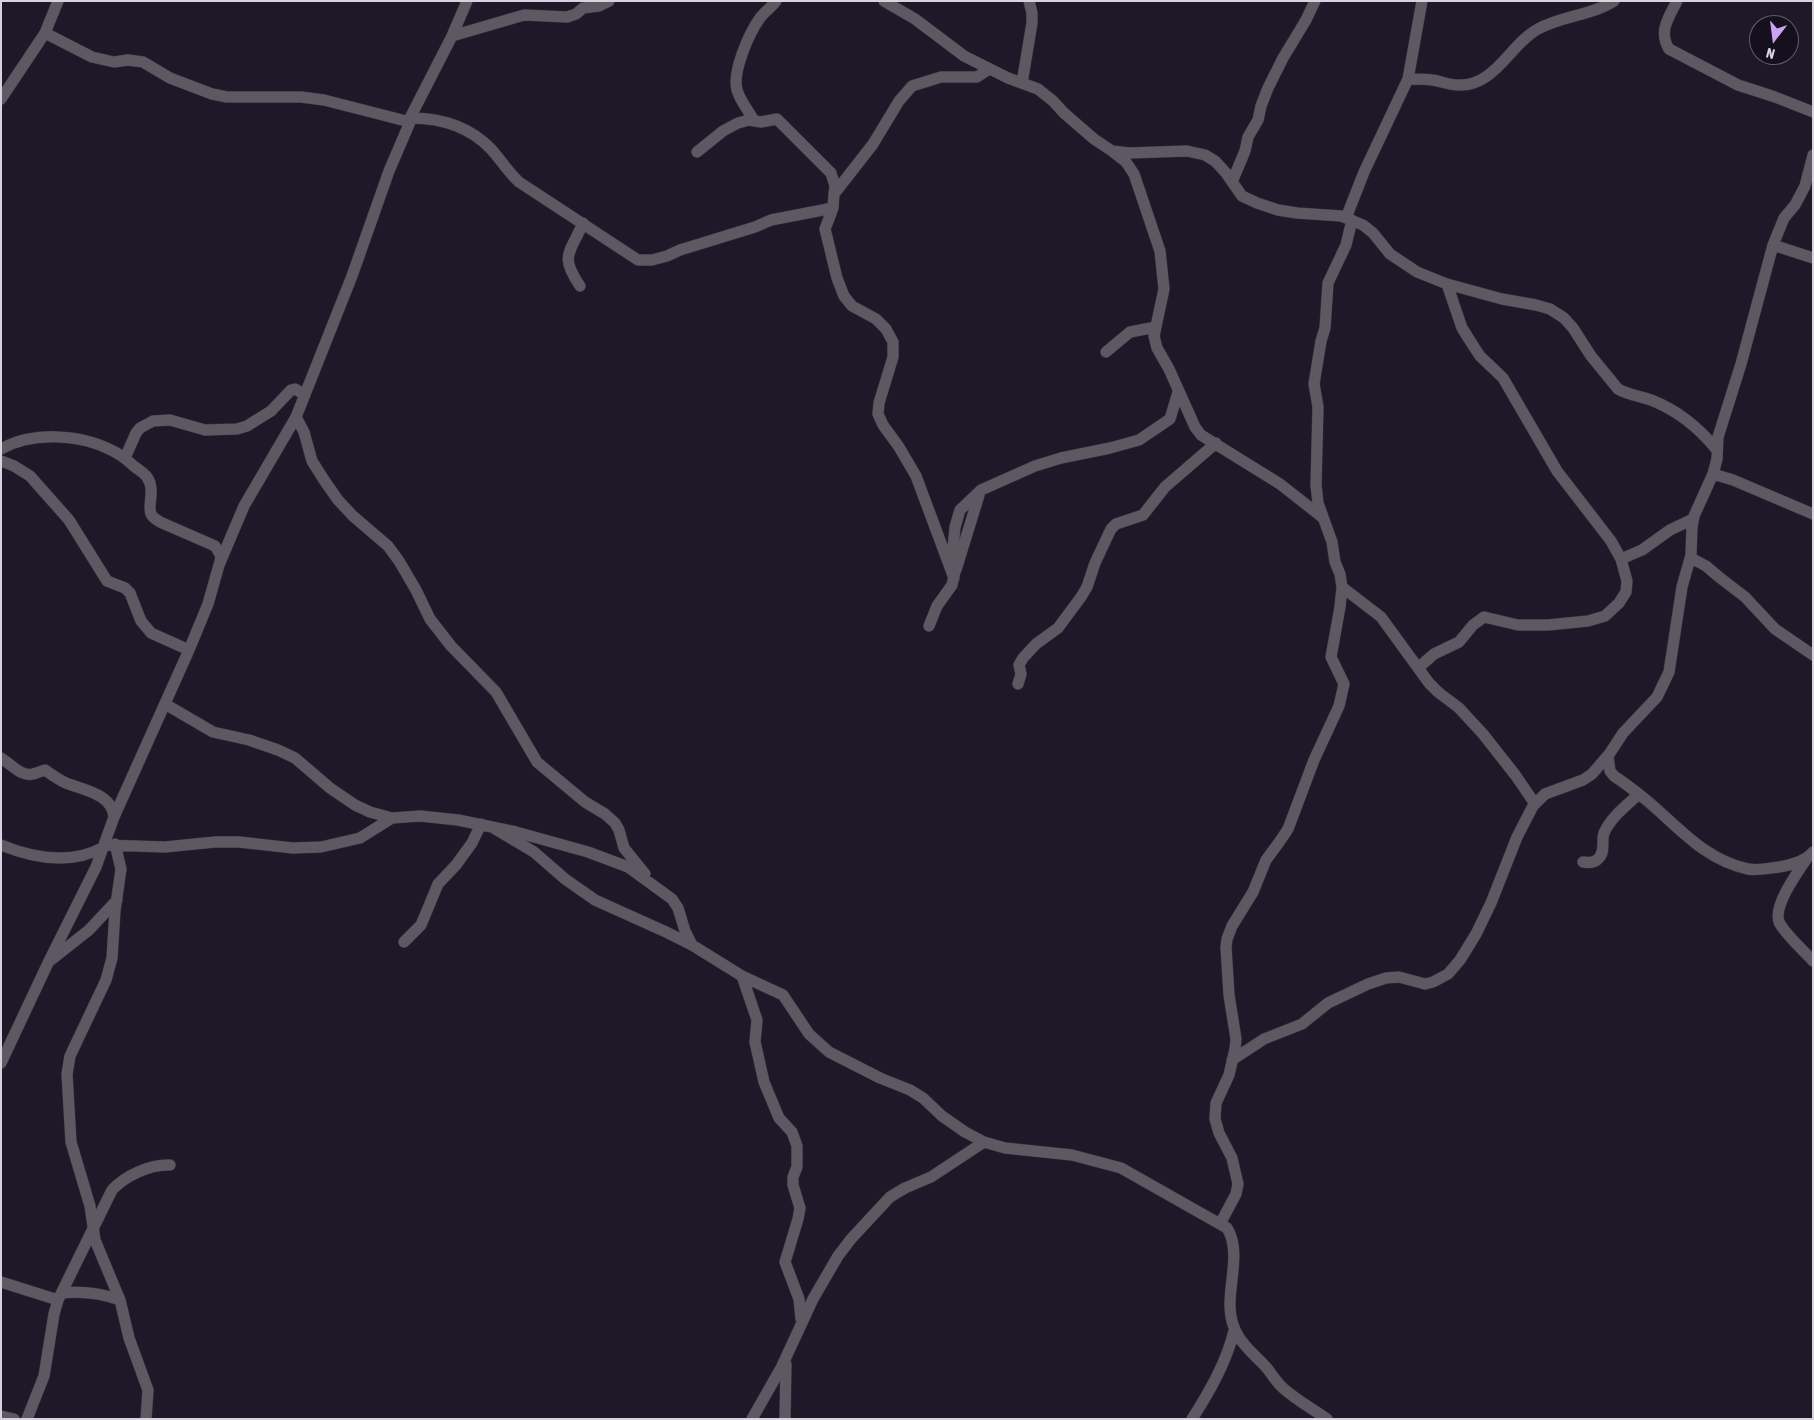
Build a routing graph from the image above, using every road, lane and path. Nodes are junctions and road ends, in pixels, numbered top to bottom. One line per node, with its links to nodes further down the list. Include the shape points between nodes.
1 (58, 1): 11 (street)
2 (467, 1): 12 (street)
3 (609, 1): 12 (street, via 583,8 567,17 524,15)
4 (776, 1): 19 (street, via 755,26 737,74 738,93)
5 (884, 1): 13 (street, via 915,19 964,56)
6 (1029, 1): 15 (street, via 1032,23)
7 (1315, 1): 23 (street, via 1268,88)
8 (1422, 1): 14 (street)
9 (1614, 1): 14 (street, via 1536,30 1492,73 1473,83 1459,85 1430,79)
10 (1677, 1): 17 (street, via 1664,29 1669,49 1738,84)
11 (45, 34): 16 (street); 18 (street, via 92,57 114,62 143,62 170,78 212,94 324,100)
12 (452, 36): 18 (street)
13 (989, 69): 15 (street); 24 (street, via 977,76 940,77 912,86)
14 (1408, 79): 26 (street, via 1364,172)
15 (1022, 84): 20 (street, via 1038,89)
16 (1, 99)
17 (1813, 112)
18 (410, 120): 27 (street, via 438,120 468,131 492,150 519,182); 35 (street)
19 (754, 121): 21 (street, via 730,127); 24 (street, via 778,120 831,173)
20 (1112, 151): 23 (street, via 1199,153 1215,161); 32 (street, via 1126,162 1134,174 1160,251 1164,288)
21 (697, 152)
22 (1813, 155): 28 (street, via 1805,186 1784,218)
23 (1232, 182): 26 (street, via 1242,196 1278,210)
24 (834, 194): 25 (street)
25 (832, 208): 27 (street, via 771,220 667,256 642,261); 49 (street, via 825,229 840,288 852,306 876,319 893,342 893,357 878,414 916,476)
26 (1349, 219): 30 (street, via 1363,225 1402,263); 44 (street, via 1346,246 1328,283 1326,328 1314,384 1318,407 1316,485)
27 (583, 223): 31 (street, via 567,261)
28 (1773, 245): 29 (street); 39 (street)
29 (1813, 258)
30 (1447, 284): 39 (street, via 1550,309 1573,328 1618,389 1650,399 1680,415); 47 (street, via 1462,328 1474,347 1503,378 1557,471)
31 (580, 286)
32 (1156, 327): 33 (street, via 1130,332); 34 (street, via 1157,348)
33 (1106, 352)
34 (1178, 392): 37 (street, via 1195,427); 49 (street, via 1170,420 1139,440 1060,458 981,490)
35 (305, 395): 36 (street); 40 (street, via 291,390 266,414 237,429 205,430 170,420 153,421 136,433)
36 (296, 417): 48 (street, via 244,506); 68 (street, via 312,461 333,493 353,516 388,546 430,619 451,646 496,692 537,762 615,823 624,848)
37 (1216, 443): 44 (street, via 1280,484); 55 (street, via 1165,487 1144,515 1116,524 1081,597 1058,628 1023,658 1019,665)
38 (1, 449): 40 (street, via 27,440 68,438 111,449)
39 (1717, 450): 42 (street)
40 (125, 458): 48 (street, via 149,482 153,517 214,546 221,556)
41 (1, 461): 52 (street, via 30,476 68,520 107,581 130,593 151,633)
42 (1713, 474): 43 (street); 45 (street)
43 (1813, 514)
44 (1322, 517): 50 (street, via 1332,542)
45 (1693, 519): 46 (street); 47 (street)
46 (1690, 558): 53 (street, via 1706,566 1776,629); 57 (street, via 1682,587 1669,672 1657,697 1623,733)
47 (1621, 559): 54 (street, via 1628,581 1626,592 1605,616 1548,625 1511,624 1484,617 1459,642 1434,654)
48 (219, 565): 52 (street, via 208,604)
49 (954, 575): 51 (street, via 952,585 937,606)
50 (1342, 587): 54 (street, via 1381,618); 75 (street, via 1331,657 1344,684 1339,706 1288,829 1266,860 1253,892 1228,934 1229,995 1236,1039)
51 (929, 626)
52 (189, 650): 56 (street)
53 (1813, 655)
54 (1418, 668): 60 (street, via 1482,734)
55 (1018, 684)
56 (165, 704): 61 (street); 62 (street, via 213,732 249,740 295,758 354,805)
57 (1608, 756): 59 (street, via 1610,772); 60 (street, via 1583,780 1545,794)
58 (1, 758): 61 (street, via 19,772 32,774 45,770 65,782 94,792 113,808)
59 (1639, 794): 66 (street, via 1696,845 1750,870 1787,866); 67 (street, via 1605,830 1599,858)
60 (1534, 804): 75 (street, via 1476,934 1448,974 1425,984 1398,977 1368,984 1328,1003 1302,1024 1264,1039)
61 (114, 817): 65 (street)
62 (392, 818): 63 (street, via 438,817); 65 (street, via 360,838 321,847 293,848 239,842 165,847)
63 (487, 825): 68 (street, via 588,852 628,867); 70 (street, via 438,884 422,925); 71 (street, via 534,852 595,900)
64 (1, 845): 65 (street, via 54,859 90,854)
65 (107, 846): 69 (street, via 120,869); 73 (street)
66 (1810, 855): 72 (street, via 1784,896 1778,914 1786,932)
67 (1583, 862)
68 (656, 887): 71 (street, via 678,908)
69 (116, 900): 73 (street, via 89,930); 80 (street, via 112,958 106,980 68,1065 71,1142 90,1206)
70 (404, 942)
71 (692, 945): 74 (street)
72 (1813, 961)
73 (48, 963): 76 (street)
74 (742, 976): 77 (street, via 783,995 809,1034 829,1052 910,1090 942,1116); 84 (street, via 757,1020 754,1042 764,1082 797,1146 798,1167 792,1182 800,1208 785,1262 800,1299)
75 (1232, 1060): 79 (street, via 1216,1103 1214,1119 1232,1158 1238,1184)
76 (1, 1063)
77 (984, 1142): 79 (street, via 1005,1148 1072,1155 1121,1168); 84 (street, via 880,1206 838,1256)
78 (170, 1165): 80 (street, via 155,1165 117,1184)
79 (1220, 1224): 85 (street, via 1227,1228 1232,1240 1230,1308)
80 (93, 1230): 82 (street); 83 (street)
81 (1, 1282): 82 (street)
82 (60, 1297): 83 (street, via 84,1292); 89 (street, via 54,1314 44,1376)
83 (120, 1300): 90 (street, via 129,1338 148,1390)
84 (800, 1324): 86 (street)
85 (1234, 1331): 93 (street, via 1220,1372); 94 (street, via 1284,1389)
86 (787, 1357): 91 (street); 92 (street)
87 (1, 1416): 88 (street)
88 (14, 1419)
89 (27, 1419)
90 (146, 1419)
91 (752, 1419)
92 (784, 1419)
93 (1192, 1419)
94 (1327, 1419)

